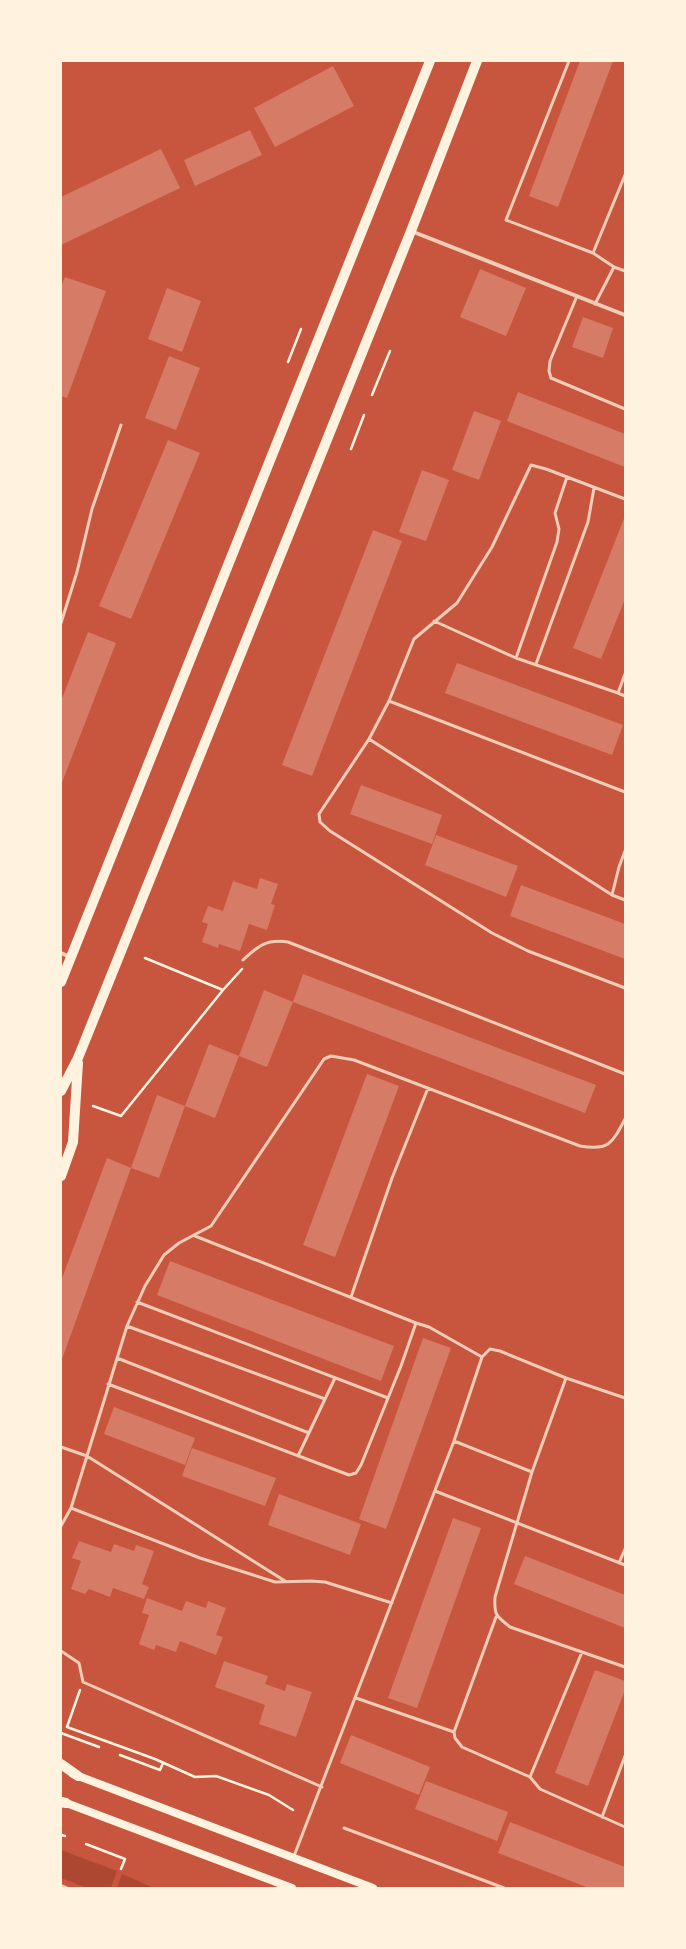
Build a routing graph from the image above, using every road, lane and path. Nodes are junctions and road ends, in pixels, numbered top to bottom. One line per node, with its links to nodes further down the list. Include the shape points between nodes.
1 (430, 61): 38 (main road)
2 (477, 61): 5 (main road)
3 (569, 61): 6 (lane, via 506,220)
4 (625, 175): 6 (lane)
5 (411, 231): 9 (street); 44 (main road)
6 (593, 253): 7 (lane)
7 (614, 267): 8 (lane); 10 (lane)
8 (625, 271)
9 (577, 296): 10 (street); 16 (lane, via 550,362 551,378)
10 (595, 304): 11 (street)
11 (625, 315)
12 (301, 329): 14 (path)
13 (390, 351): 15 (path)
14 (288, 362)
15 (372, 395)
16 (625, 409)
17 (364, 415): 19 (path)
18 (120, 425): 24 (lane, via 92,509 77,572)
19 (351, 449)
20 (567, 477): 21 (lane); 23 (lane, via 531,465 492,547 457,603); 25 (lane, via 555,513 559,529 557,542)
21 (594, 488): 22 (lane); 26 (lane, via 588,522)
22 (625, 499)
23 (434, 621): 25 (lane); 30 (lane, via 414,639)
24 (61, 623)
25 (516, 658): 26 (lane)
26 (536, 664): 28 (lane)
27 (625, 674): 28 (lane)
28 (618, 693): 29 (lane)
29 (625, 696)
30 (389, 701): 31 (lane); 32 (lane)
31 (369, 739): 34 (lane); 42 (lane, via 322,808 319,814 320,822 365,854 492,933 528,951)
32 (625, 792)
33 (625, 851): 34 (lane)
34 (612, 895): 35 (lane)
35 (625, 900)
36 (61, 952): 38 (street)
37 (248, 955): 40 (lane); 43 (path, via 243,968); 45 (lane, via 263,943 276,940 288,942)
38 (71, 957): 41 (main road)
39 (145, 958): 43 (path)
40 (243, 960)
41 (61, 982)
42 (625, 988)
43 (223, 990): 48 (path, via 121,1116)
44 (78, 1058): 47 (main road); 50 (main road, via 73,1142)
45 (625, 1074)
46 (428, 1088): 49 (lane, via 580,1146 597,1149 608,1145); 51 (lane, via 354,1060 331,1056 324,1059 211,1226); 52 (lane, via 392,1178)
47 (61, 1091)
48 (93, 1106)
49 (625, 1119)
50 (61, 1176)
51 (195, 1236): 52 (lane); 53 (lane, via 179,1243 164,1255)
52 (351, 1297): 54 (lane)
53 (137, 1302): 55 (lane); 58 (lane)
54 (416, 1323): 56 (lane, via 429,1327); 61 (lane)
55 (127, 1326): 57 (lane); 63 (lane)
56 (482, 1357): 59 (lane, via 490,1350 500,1351); 65 (lane)
57 (116, 1358): 60 (lane); 64 (lane)
58 (335, 1378): 61 (lane); 63 (lane)
59 (566, 1378): 62 (lane); 69 (lane)
60 (108, 1384): 67 (lane); 68 (lane)
61 (388, 1398): 68 (lane, via 356,1473 349,1475)
62 (625, 1398)
63 (325, 1399): 64 (lane)
64 (309, 1433): 68 (lane)
65 (454, 1442): 69 (lane); 70 (lane)
66 (61, 1447): 67 (lane)
67 (87, 1456): 71 (lane); 77 (lane)
68 (298, 1456)
69 (532, 1472): 72 (lane)
70 (435, 1491): 72 (lane); 78 (lane)
71 (71, 1508): 73 (lane); 77 (lane, via 200,1558 275,1582)
72 (517, 1523): 75 (lane); 79 (lane, via 495,1597)
73 (61, 1526)
74 (625, 1549): 75 (lane)
75 (620, 1563): 76 (lane)
76 (625, 1565)
77 (286, 1582): 78 (lane, via 325,1582)
78 (392, 1603): 84 (lane)
79 (496, 1617): 81 (lane, via 510,1627); 85 (lane)
80 (61, 1652): 83 (lane, via 79,1663)
81 (582, 1652): 82 (lane); 94 (lane)
82 (625, 1667)
83 (83, 1682): 90 (path, via 67,1727); 95 (lane)
84 (356, 1698): 85 (lane); 95 (lane)
85 (454, 1732): 94 (lane, via 462,1747)
86 (61, 1733): 87 (path)
87 (99, 1747)
88 (120, 1756): 90 (path, via 160,1770)
89 (625, 1756): 98 (lane)
90 (164, 1763): 97 (path, via 195,1777 216,1776 269,1795)
91 (61, 1764): 93 (main road)
92 (61, 1769): 93 (main road)
93 (78, 1776): 104 (main road)
94 (530, 1777): 98 (lane, via 540,1789)
95 (322, 1787): 104 (lane)
96 (63, 1802): 108 (main road)
97 (293, 1810)
98 (602, 1817): 99 (lane)
99 (625, 1827)
100 (344, 1828): 110 (lane)
101 (61, 1835): 102 (path)
102 (65, 1836)
103 (86, 1844): 105 (path, via 125,1859)
104 (294, 1858): 109 (main road)
105 (121, 1869)
106 (61, 1886): 107 (street)
107 (66, 1888)
108 (292, 1888)
109 (373, 1888)
110 (504, 1888)

